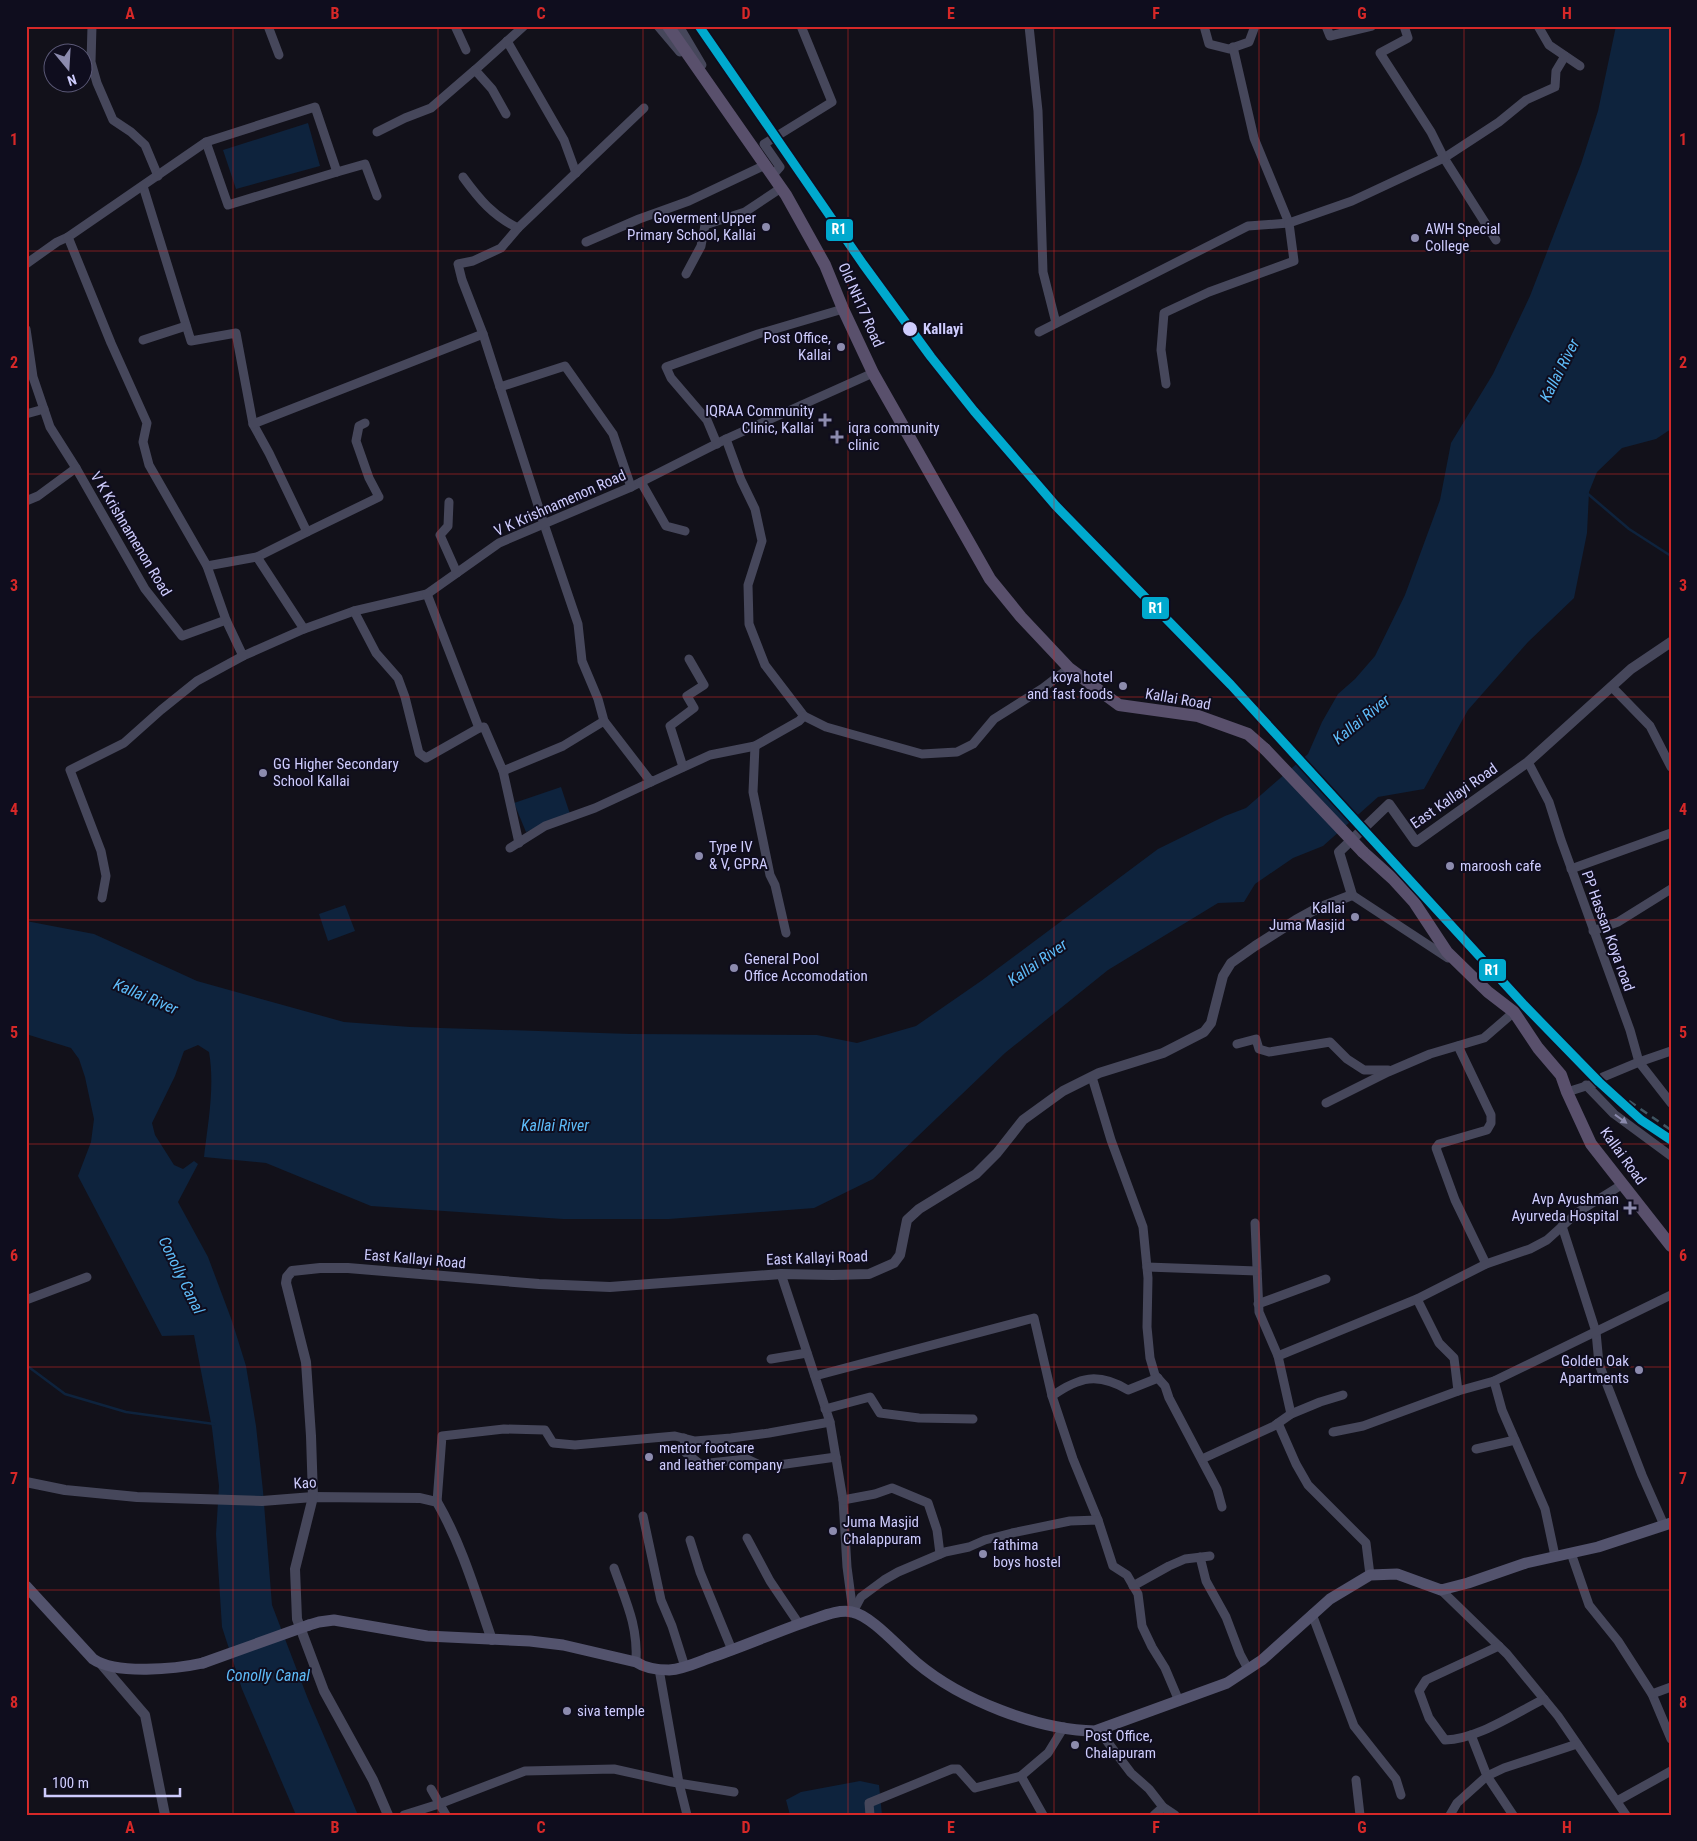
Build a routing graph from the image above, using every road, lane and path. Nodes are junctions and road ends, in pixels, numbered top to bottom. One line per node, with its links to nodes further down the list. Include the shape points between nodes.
1 (92, 26): 31 (street, via 91,62 113,120 145,145)
2 (268, 26): 18 (street)
3 (455, 26): 17 (street)
4 (524, 26): 15 (street)
5 (658, 26): 22 (street)
6 (801, 26): 32 (street, via 832,102 764,144 780,167)
7 (1029, 26): 45 (street, via 1038,111 1043,272)
8 (1204, 26): 16 (street, via 1209,44)
9 (1255, 26): 16 (street, via 1249,42)
10 (1326, 26): 11 (street, via 1330,36)
11 (1372, 26)
12 (1404, 26): 27 (street, via 1408,38 1380,53)
13 (1538, 26): 19 (street, via 1549,45)
14 (674, 29): 22 (main road, Old NH17 Road)
15 (507, 41): 21 (street); 30 (street, via 564,140)
16 (1233, 47): 37 (street, via 1254,138)
17 (466, 50)
18 (279, 55)
19 (1564, 56): 20 (street); 27 (street, via 1556,71 1556,87 1526,100)
20 (1580, 66)
21 (475, 70): 24 (street, via 492,89); 25 (street, via 430,108)
22 (710, 89): 28 (main road, Old NH17 Road)
23 (644, 108): 30 (street)
24 (506, 114)
25 (377, 132)
26 (206, 142): 29 (street, via 228,205); 29 (street, via 315,107); 31 (street)
27 (1444, 158): 37 (street, via 1352,201); 40 (street)
28 (765, 165): 32 (main road, Old NH17 Road); 41 (street, via 689,201)
29 (337, 172): 36 (street, via 366,164)
30 (576, 173): 38 (street)
31 (158, 176): 34 (street)
32 (772, 176): 35 (main road, Old NH17 Road)
33 (463, 177): 38 (street, via 501,220)
34 (143, 186): 39 (street); 46 (street)
35 (781, 188): 43 (street, via 744,212 705,225 701,246); 44 (main road, Old NH17 Road, via 826,265)
36 (377, 196)
37 (1289, 223): 45 (street, via 1248,226); 52 (street, via 1294,261 1164,313 1161,350)
38 (518, 228): 49 (street, via 500,248 473,261 458,264)
39 (68, 237): 42 (street); 69 (street, via 147,423 143,442 149,465)
40 (1496, 240)
41 (586, 242)
42 (26, 264)
43 (686, 274)
44 (843, 309): 51 (main road, Old NH17 Road); 59 (street, via 758,334 666,367 671,378 707,420)
45 (1056, 323): 48 (street)
46 (186, 326): 50 (street); 57 (street, via 191,341 236,333)
47 (26, 329): 54 (street, V K Krishnamenon Road, via 33,377)
48 (1039, 332)
49 (483, 334): 53 (street); 57 (street)
50 (143, 340)
51 (873, 373): 58 (street, V K Krishnamenon Road); 78 (main road, Kallai Road, via 990,579)
52 (1166, 384)
53 (500, 387): 62 (street, via 565,366 613,434); 65 (street)
54 (44, 409): 55 (street); 60 (street, V K Krishnamenon Road, via 50,427)
55 (26, 414)
56 (365, 423): 66 (street, via 359,426 356,441 379,497)
57 (253, 424): 66 (street)
58 (726, 439): 59 (street, V K Krishnamenon Road); 80 (street, via 755,509 762,541 748,585 749,624 766,665)
59 (717, 444): 61 (street, V K Krishnamenon Road)
60 (76, 468): 63 (street); 73 (street, V K Krishnamenon Road, via 145,588 182,636)
61 (641, 482): 62 (street, V K Krishnamenon Road); 67 (street, via 666,526)
62 (631, 487): 65 (street, V K Krishnamenon Road)
63 (26, 501)
64 (449, 502): 70 (street, via 448,526 440,534)
65 (544, 524): 70 (street, V K Krishnamenon Road, via 499,543); 81 (street, via 578,624 582,661)
66 (307, 532): 68 (street)
67 (685, 532)
68 (257, 557): 69 (street); 74 (street)
69 (207, 566): 73 (street)
70 (457, 573): 71 (street, V K Krishnamenon Road)
71 (427, 594): 72 (street, V K Krishnamenon Road); 82 (street)
72 (354, 611): 74 (street, V K Krishnamenon Road); 82 (street, via 376,653 398,678 419,753 426,758)
73 (226, 620): 76 (street)
74 (304, 629): 76 (street, V K Krishnamenon Road)
75 (1671, 642): 79 (street, East Kallayi Road, via 1631,669)
76 (243, 656): 95 (street, V K Krishnamenon Road, via 197,681 124,743 70,770 101,851 106,876)
77 (689, 659): 85 (street, via 704,686 687,696 694,708 670,726)
78 (1069, 668): 80 (street, via 994,719 973,744 957,752 922,754 826,727); 98 (main road, Kallai Road, bridge, via 1119,705 1198,716 1248,734 1393,879 1414,902 1448,952)
79 (1612, 687): 84 (street, East Kallayi Road); 86 (street, via 1650,726)
80 (804, 716): 83 (street)
81 (604, 721): 87 (street, via 564,746); 88 (street)
82 (479, 728): 87 (street, via 484,727)
83 (754, 746): 85 (street, via 710,754); 97 (street, via 753,792)
84 (1528, 762): 92 (street, PP Hassan Koya road, via 1549,802); 94 (street, East Kallayi Road, via 1416,842 1389,804 1339,852)
85 (684, 767): 88 (street)
86 (1671, 767)
87 (503, 771): 90 (street)
88 (652, 782): 90 (street, via 545,826)
89 (1671, 833): 92 (street)
90 (519, 843): 91 (street)
91 (510, 848)
92 (1571, 869): 96 (street, PP Hassan Koya road)
93 (1671, 889): 96 (street, via 1618,922)
94 (1352, 895): 98 (street); 105 (street, East Kallayi Road, via 1296,920 1232,963 1224,976 1211,1023 1204,1032 1163,1053)
95 (102, 898)
96 (1593, 931): 103 (street, PP Hassan Koya road)
97 (786, 933)
98 (1462, 965): 99 (main road, Kallai Road, via 1488,992)
99 (1514, 1012): 101 (street, via 1484,1038); 107 (main road, Kallai Road, via 1561,1075)
100 (1237, 1044): 104 (street, via 1256,1039 1259,1049 1269,1052 1330,1042 1364,1070)
101 (1458, 1046): 104 (street); 115 (street, via 1491,1115 1491,1123 1487,1130 1439,1144 1436,1148 1455,1200)
102 (1671, 1050): 103 (street)
103 (1639, 1062): 106 (street); 109 (street, PP Hassan Koya road)
104 (1393, 1070): 108 (street)
105 (1092, 1077): 116 (street, via 1143,1226); 118 (street, East Kallayi Road, via 1063,1091 1023,1120 976,1174 919,1208 907,1220 900,1256 894,1263 869,1274)
106 (1586, 1085): 107 (street); 110 (street, one-way to 110, via 1614,1114)
107 (1567, 1092): 111 (main road, Kallai Road, via 1592,1144)
108 (1326, 1103)
109 (1671, 1103)
110 (1671, 1156)
111 (1623, 1184): 113 (street); 114 (main road, Kallai Road)
112 (1255, 1223): 117 (street)
113 (1562, 1226): 115 (street, via 1547,1240 1530,1249); 125 (street)
114 (1671, 1246)
115 (1486, 1264): 122 (street)
116 (1147, 1267): 117 (street); 130 (street, via 1150,1358)
117 (1257, 1271): 124 (street)
118 (781, 1274): 126 (street); 147 (street, East Kallayi Road, via 610,1287 348,1268 292,1271 286,1283 306,1362)
119 (88, 1277): 123 (street)
120 (1326, 1279): 124 (street)
121 (1671, 1295): 125 (street)
122 (1417, 1299): 127 (street); 132 (street, via 1439,1343 1454,1358)
123 (26, 1300)
124 (1258, 1304): 127 (street)
125 (1596, 1332): 131 (street); 153 (street, via 1599,1364 1642,1475)
126 (807, 1353): 128 (street); 129 (street)
127 (1278, 1356): 136 (street)
128 (771, 1359)
129 (815, 1376): 134 (street, via 1034,1318); 135 (street)
130 (1158, 1378): 134 (street, via 1128,1390 1113,1381 1089,1378 1068,1384); 145 (street, via 1166,1386 1169,1398)
131 (1494, 1381): 132 (street); 142 (street)
132 (1458, 1391): 140 (street, via 1363,1426)
133 (1343, 1395): 136 (street)
134 (1052, 1396): 152 (street)
135 (826, 1409): 137 (street, via 870,1397 880,1413); 138 (street)
136 (1291, 1414): 139 (street)
137 (973, 1419)
138 (830, 1422): 141 (street, via 731,1438 695,1441); 144 (street)
139 (1278, 1423): 145 (street); 160 (street, via 1308,1485 1366,1543)
140 (1333, 1432)
141 (684, 1438): 144 (street, via 686,1453 700,1464 747,1459 764,1467); 149 (street, via 675,1436 575,1445 554,1443 545,1430 504,1429 442,1436)
142 (1515, 1440): 143 (street); 158 (street, via 1545,1509)
143 (1476, 1449)
144 (836, 1457): 148 (street)
145 (1202, 1460): 150 (street)
146 (26, 1482): 147 (street, Kao, via 65,1490 138,1496 262,1501)
147 (313, 1498): 149 (street, Kao, via 420,1498); 196 (street, East Kallayi Road, via 295,1569 297,1619 324,1691 373,1780)
148 (843, 1500): 157 (street, via 892,1488 928,1503 937,1530); 164 (street)
149 (437, 1502): 167 (street, via 453,1533)
150 (1222, 1507)
151 (643, 1516): 172 (street, via 661,1600)
152 (1098, 1520): 157 (street, via 1070,1521 1012,1533); 162 (street, via 1113,1566 1127,1575)
153 (1667, 1524): 156 (main road, via 1598,1547)
154 (747, 1538): 166 (street, via 770,1581)
155 (690, 1540): 169 (street)
156 (1572, 1552): 158 (main road); 176 (street, via 1589,1605 1618,1641)
157 (940, 1554): 164 (street, via 884,1580 861,1596)
158 (1555, 1556): 163 (main road)
159 (614, 1568): 170 (street, via 632,1619 637,1643)
160 (1370, 1575): 163 (main road, via 1397,1574); 165 (main road)
161 (26, 1586): 171 (main road)
162 (1133, 1586): 174 (street, via 1185,1559 1205,1556 1206,1581 1226,1617); 178 (street, via 1138,1594 1142,1626 1165,1668)
163 (1441, 1590): 168 (street)
164 (853, 1612): 166 (main road, via 827,1615); 179 (main road, via 872,1621 919,1665 960,1692 1008,1714)
165 (1312, 1614): 174 (main road); 191 (street, via 1354,1726 1396,1779)
166 (799, 1624): 169 (main road)
167 (492, 1640): 170 (main road, via 563,1645); 171 (main road, bridge, via 427,1636 334,1620 309,1625 203,1663 152,1669)
168 (1499, 1646): 177 (street); 181 (street, via 1426,1680 1419,1691 1429,1718 1445,1740)
169 (732, 1650): 172 (main road)
170 (636, 1662): 173 (main road)
171 (102, 1665): 195 (street, via 145,1715)
172 (685, 1667): 173 (main road)
173 (658, 1669): 188 (street)
174 (1248, 1669): 178 (main road, via 1227,1683)
175 (1671, 1687): 176 (street)
176 (1652, 1694): 182 (street)
177 (1544, 1699): 181 (street); 183 (street)
178 (1178, 1701): 180 (main road)
179 (1064, 1727): 180 (main road); 185 (street, via 1048,1752)
180 (1095, 1731): 194 (street, via 1103,1736 1131,1774)
181 (1471, 1735): 186 (street)
182 (1671, 1739)
183 (1577, 1744): 186 (street); 192 (street)
184 (1671, 1771): 192 (street)
185 (1021, 1776): 200 (street, via 975,1788 958,1770 952,1769 869,1803); 201 (street)
186 (1487, 1776): 205 (street, via 1456,1804); 206 (street)
187 (1356, 1780): 204 (street)
188 (679, 1783): 190 (street); 193 (street, via 614,1769 525,1771); 199 (street)
189 (431, 1789): 193 (street)
190 (734, 1792)
191 (1401, 1795)
192 (1617, 1802): 207 (street)
193 (439, 1804): 197 (street); 198 (street)
194 (1163, 1807): 202 (street); 203 (street)
195 (165, 1815)
196 (388, 1815)
197 (404, 1815)
198 (446, 1815)
199 (687, 1815)
200 (870, 1815)
201 (1043, 1815)
202 (1154, 1815)
203 (1175, 1815)
204 (1360, 1815)
205 (1450, 1815)
206 (1513, 1815)
207 (1626, 1815)

